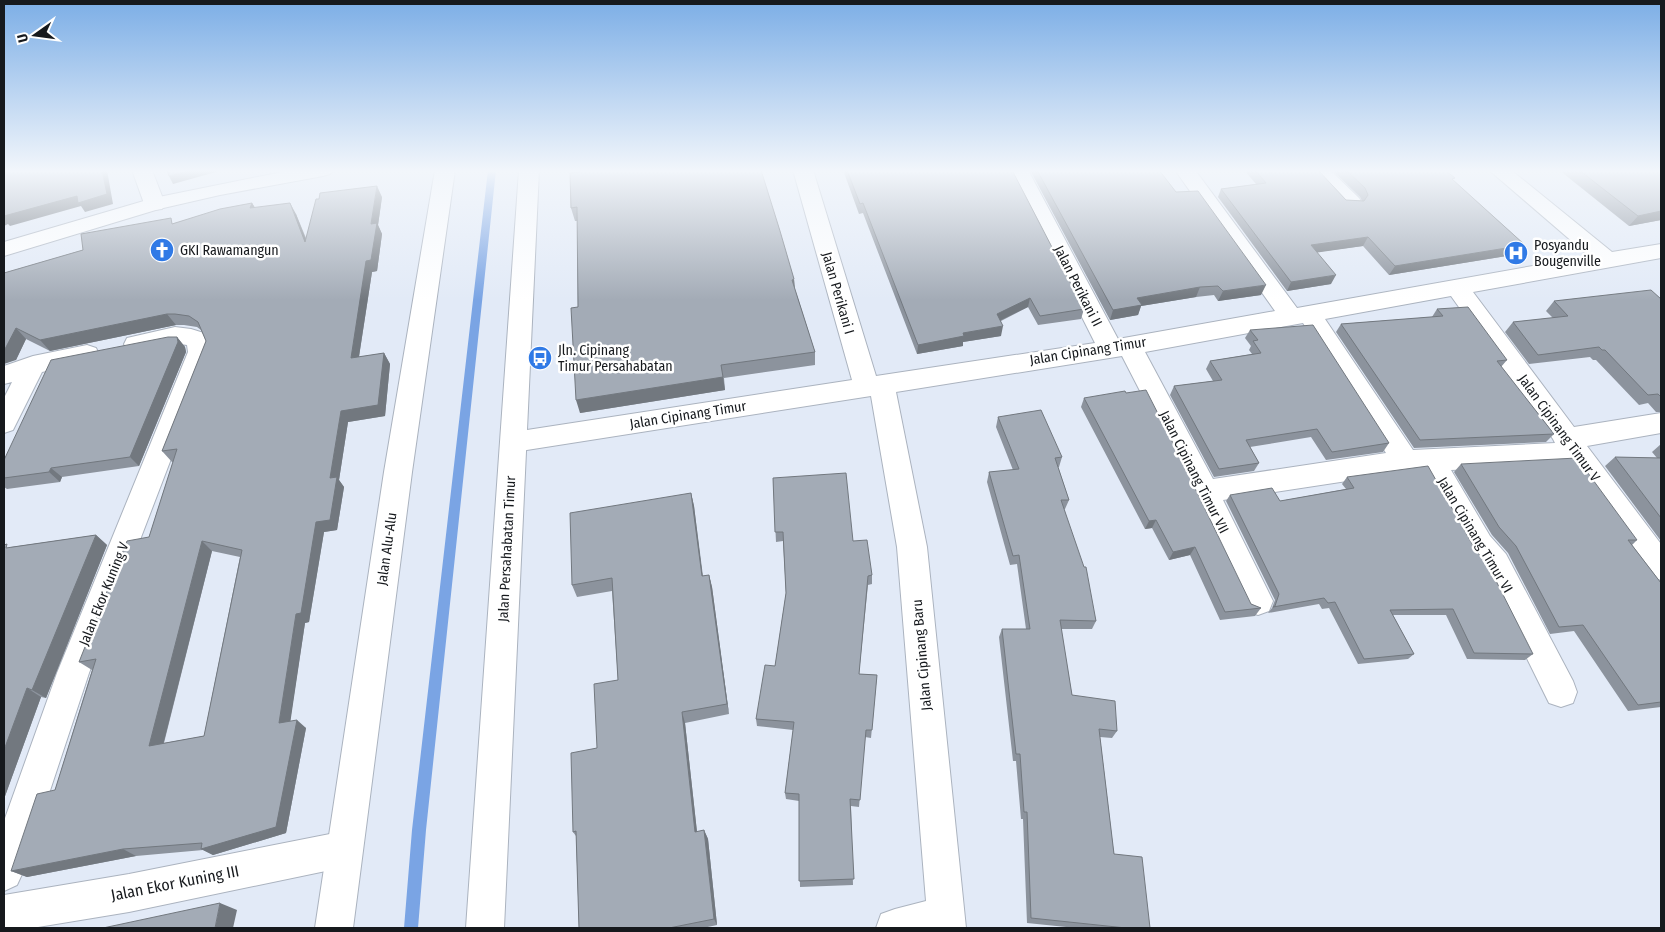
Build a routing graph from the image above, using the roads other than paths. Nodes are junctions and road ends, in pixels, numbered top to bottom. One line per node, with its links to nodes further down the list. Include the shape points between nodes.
1 (122, 213): 8 (street)
2 (437, 213): 26 (street, Jalan Alu-Alu)
3 (527, 213): 19 (street, Jalan Persahabatan Timur)
4 (817, 213): 16 (street, Jalan Perikani I)
5 (1043, 213): 13 (street, Jalan Perikani II)
6 (1219, 213): 12 (street, Jalan Cipinang Timur VI)
7 (1551, 213): 10 (street)
8 (4, 249)
9 (1656, 258): 10 (street, Jalan Cipinang Timur)
10 (1607, 260): 11 (street, Jalan Cipinang Timur)
11 (1457, 288): 12 (street, Jalan Cipinang Timur); 20 (street, Jalan Cipinang Timur V)
12 (1300, 315): 13 (street, Jalan Cipinang Timur); 21 (street, Jalan Cipinang Timur VI)
13 (1120, 347): 16 (street, Jalan Cipinang Timur); 22 (street, Jalan Cipinang Timur VII)
14 (32, 365): 15 (street); 17 (street); 27 (street, Jalan Ekor Kuning V, via 176,336 190,336 198,340 200,352 72,673)
15 (4, 375)
16 (874, 385): 19 (street, Jalan Cipinang Timur); 29 (street, Jalan Cipinang Baru, via 912,548)
17 (4, 423)
18 (1661, 424): 20 (street)
19 (514, 442): 31 (street, Jalan Persahabatan Timur)
20 (1572, 446): 21 (street); 23 (street, Jalan Cipinang Timur V)
21 (1418, 460): 22 (street); 25 (street, Jalan Cipinang Timur VI, via 1495,563)
22 (1204, 492): 24 (street, Jalan Cipinang Timur VII)
23 (1661, 567)
24 (1258, 601)
25 (1561, 692)
26 (345, 850): 28 (street, Jalan Ekor Kuning III); 30 (street, Jalan Alu-Alu)
27 (4, 872)
28 (4, 914)
29 (946, 922): 32 (street)
30 (334, 928)
31 (485, 928)
32 (895, 928)

